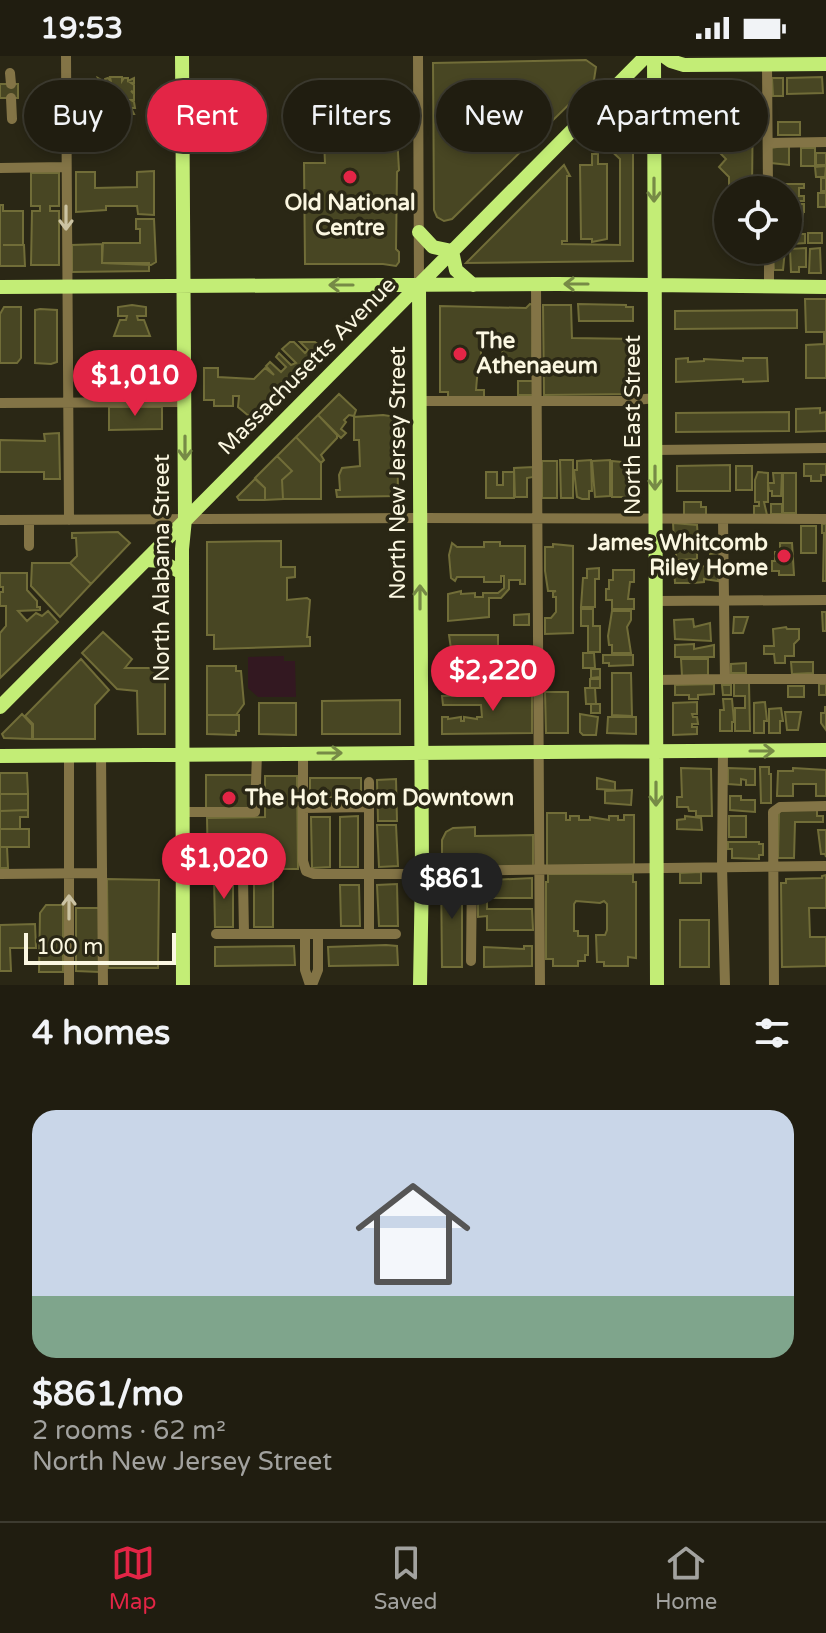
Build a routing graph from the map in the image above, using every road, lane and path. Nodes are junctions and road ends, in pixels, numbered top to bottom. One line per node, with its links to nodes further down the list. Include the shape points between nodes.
1 (66, 56): 15 (street)
2 (182, 56): 26 (main road, North Alabama Street)
3 (418, 56): 18 (street, North New Jersey Street)
4 (646, 56): 19 (main road, Massachusetts Avenue)
5 (654, 56): 24 (main road, North East Street, one-way to 24)
6 (664, 56): 8 (main road, via 684,65)
7 (826, 64): 8 (main road)
8 (767, 65): 9 (street)
9 (767, 80)
10 (11, 98): 11 (street)
11 (12, 119)
12 (826, 142): 13 (street)
13 (768, 143)
14 (768, 152): 17 (street)
15 (66, 167): 16 (street); 25 (street, one-way to 25)
16 (0, 168)
17 (768, 176)
18 (419, 232): 19 (main road, via 433,247); 21 (street, North New Jersey Street)
19 (452, 251): 21 (main road, Massachusetts Avenue); 22 (main road, via 456,270)
20 (769, 264): 28 (street)
21 (419, 285): 22 (main road); 26 (main road, one-way to 26); 31 (main road, North New Jersey Street); 40 (main road, Massachusetts Avenue)
22 (473, 285): 23 (main road)
23 (536, 285): 24 (main road, one-way to 23); 32 (street)
24 (654, 285): 28 (main road); 30 (main road, North East Street)
25 (67, 286): 26 (main road); 27 (main road); 33 (street)
26 (183, 286): 34 (main road, North Alabama Street)
27 (0, 287)
28 (769, 287): 29 (main road)
29 (826, 287)
30 (655, 398): 32 (street); 37 (main road, North East Street)
31 (419, 401): 32 (street); 38 (main road, North New Jersey Street)
32 (537, 401): 39 (street)
33 (67, 402): 34 (street); 35 (street); 46 (street)
34 (184, 402): 40 (main road, North Alabama Street, one-way to 40)
35 (0, 403)
36 (826, 448): 37 (street)
37 (655, 450): 41 (main road, North East Street, one-way to 41)
38 (420, 518): 39 (street); 40 (street); 64 (main road, North New Jersey Street, one-way to 38)
39 (538, 518): 41 (street); 60 (street)
40 (185, 519): 46 (street); 48 (main road, Massachusetts Avenue); 49 (main road, North Alabama Street)
41 (655, 519): 42 (street); 51 (main road, North East Street)
42 (723, 519): 43 (street); 52 (street)
43 (826, 519)
44 (0, 520): 45 (street)
45 (29, 520): 46 (street); 47 (street)
46 (69, 520)
47 (29, 546)
48 (146, 560): 49 (main road, via 161,561); 56 (main road, Massachusetts Avenue)
49 (182, 573): 61 (main road, North Alabama Street)
50 (826, 600): 52 (street)
51 (656, 601): 52 (street); 55 (main road, North East Street)
52 (725, 601): 53 (street)
53 (725, 679): 54 (street); 55 (street)
54 (826, 679)
55 (656, 680): 58 (main road, North East Street)
56 (0, 707)
57 (826, 750): 59 (main road, one-way to 57)
58 (656, 751): 59 (main road); 60 (main road); 73 (main road, North East Street, one-way to 73)
59 (723, 751): 74 (street)
60 (539, 752): 64 (main road); 79 (street)
61 (183, 753): 62 (main road); 65 (main road); 72 (main road, North Alabama Street)
62 (257, 753): 63 (main road); 72 (street, via 255,812)
63 (303, 753): 64 (main road, one-way to 64); 71 (street)
64 (421, 753): 77 (main road, North New Jersey Street)
65 (101, 754): 66 (main road); 81 (street)
66 (69, 755): 67 (main road); 80 (street)
67 (0, 756)
68 (369, 782): 70 (street)
69 (826, 806): 75 (street, via 780,807 773,812)
70 (369, 807): 71 (street); 83 (street)
71 (303, 808): 83 (street, via 306,871)
72 (183, 812): 94 (main road, North Alabama Street)
73 (656, 866): 74 (street); 79 (street); 98 (main road, North East Street)
74 (722, 866): 75 (street); 99 (street)
75 (773, 866): 76 (street); 100 (street)
76 (826, 866)
77 (427, 871): 78 (street); 83 (street); 96 (main road, North New Jersey Street)
78 (472, 871): 79 (street); 91 (street)
79 (540, 871): 97 (street)
80 (69, 873): 81 (street); 82 (street); 92 (street, one-way to 80)
81 (102, 873): 93 (street)
82 (0, 874)
83 (369, 874): 89 (street)
84 (243, 878): 86 (street)
85 (216, 934): 86 (street)
86 (244, 934): 87 (street)
87 (305, 934): 88 (street); 95 (street, via 305,970)
88 (318, 934): 89 (street); 95 (street, via 318,970)
89 (369, 934): 90 (street)
90 (396, 934)
91 (471, 961)
92 (69, 985)
93 (103, 985)
94 (183, 985)
95 (311, 985)
96 (420, 985)
97 (540, 985)
98 (657, 985)
99 (725, 985)
100 (774, 985)

